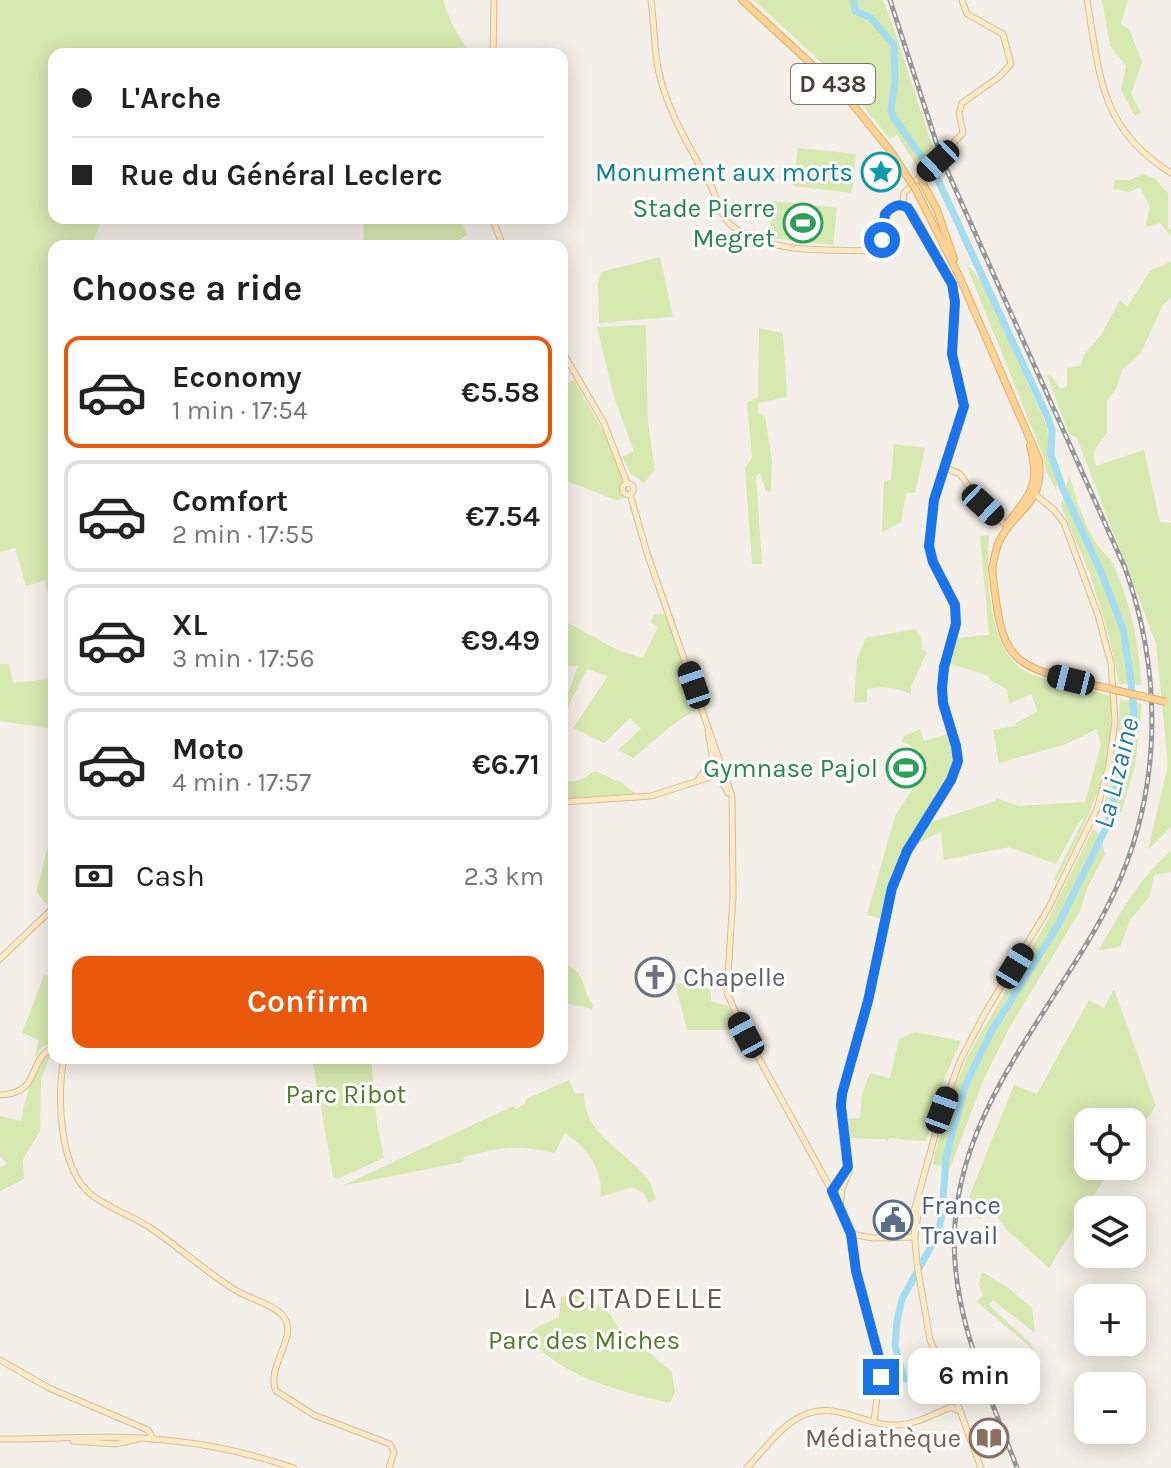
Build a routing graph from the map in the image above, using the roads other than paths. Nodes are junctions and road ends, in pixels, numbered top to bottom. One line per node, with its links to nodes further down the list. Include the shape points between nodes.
1 (494, 0): 6 (street)
2 (651, 0): 10 (street, via 662,80 690,150 731,225 786,248 874,251 882,243 885,214)
3 (742, 0): 9 (main road, D 438, via 846,96)
4 (962, 0): 8 (street, via 967,14 1003,34 1011,58 1008,69 962,103 963,133)
5 (1087, 0): 7 (street, via 1097,72 1110,109 1136,145)
6 (493, 48)
7 (1171, 173)
8 (921, 176): 9 (street); 11 (main road)
9 (912, 185): 10 (street); 11 (main road, D 438)
10 (903, 204): 13 (street, via 914,213 954,293 952,354 964,406)
11 (960, 278): 14 (main road, D 438, via 1026,431 1036,469)
12 (568, 361): 17 (street, via 604,423 627,483 623,491 630,494)
13 (946, 468): 15 (street, via 960,474); 30 (street, via 934,500 929,546 955,605 942,688 958,761 892,888 842,1094)
14 (1032, 496): 15 (main road); 33 (street, via 1060,515 1106,640 1115,693 1112,750 1084,838 960,1061)
15 (1007, 527): 16 (main road, bridge, via 995,542 992,569 1000,627 1011,652 1036,670)
16 (1169, 703)
17 (706, 723): 18 (street); 19 (street)
18 (712, 759): 19 (street); 21 (street); 22 (street)
19 (721, 761): 20 (street)
20 (724, 768): 21 (street); 24 (street)
21 (717, 775): 22 (street); 24 (street)
22 (698, 779): 23 (street, via 651,796)
23 (568, 802)
24 (733, 809): 31 (street, via 726,990)
25 (48, 913): 26 (street)
26 (0, 959)
27 (48, 1051): 29 (street, via 21,1092)
28 (63, 1064): 54 (street, via 63,1134 82,1186 190,1254 240,1294 283,1314 288,1332 272,1380 276,1391 297,1406 390,1444 394,1452)
29 (0, 1095)
30 (848, 1167): 32 (street); 34 (street)
31 (826, 1181): 32 (street); 35 (street)
32 (838, 1182): 35 (street)
33 (922, 1184): 37 (street); 40 (street)
34 (842, 1189): 35 (street); 36 (street)
35 (832, 1191): 36 (street)
36 (840, 1207): 39 (street)
37 (913, 1215): 38 (street); 40 (street)
38 (903, 1231): 40 (street); 41 (street)
39 (851, 1234): 41 (street); 46 (street, via 881,1365)
40 (915, 1237): 42 (street); 43 (street)
41 (888, 1238): 42 (street)
42 (904, 1239): 43 (street)
43 (915, 1247): 45 (street, via 930,1340)
44 (0, 1360): 52 (street, via 49,1388 148,1430)
45 (955, 1397): 47 (street); 48 (street)
46 (876, 1403): 49 (street); 50 (street)
47 (951, 1407): 48 (street); 50 (street, via 909,1423)
48 (961, 1412): 56 (street)
49 (864, 1417): 50 (street); 55 (street, via 826,1411 795,1420)
50 (877, 1422)
51 (0, 1439): 52 (street, via 105,1444)
52 (153, 1439): 53 (street, via 256,1456)
53 (294, 1468)
54 (389, 1468)
55 (747, 1468)
56 (981, 1468)

